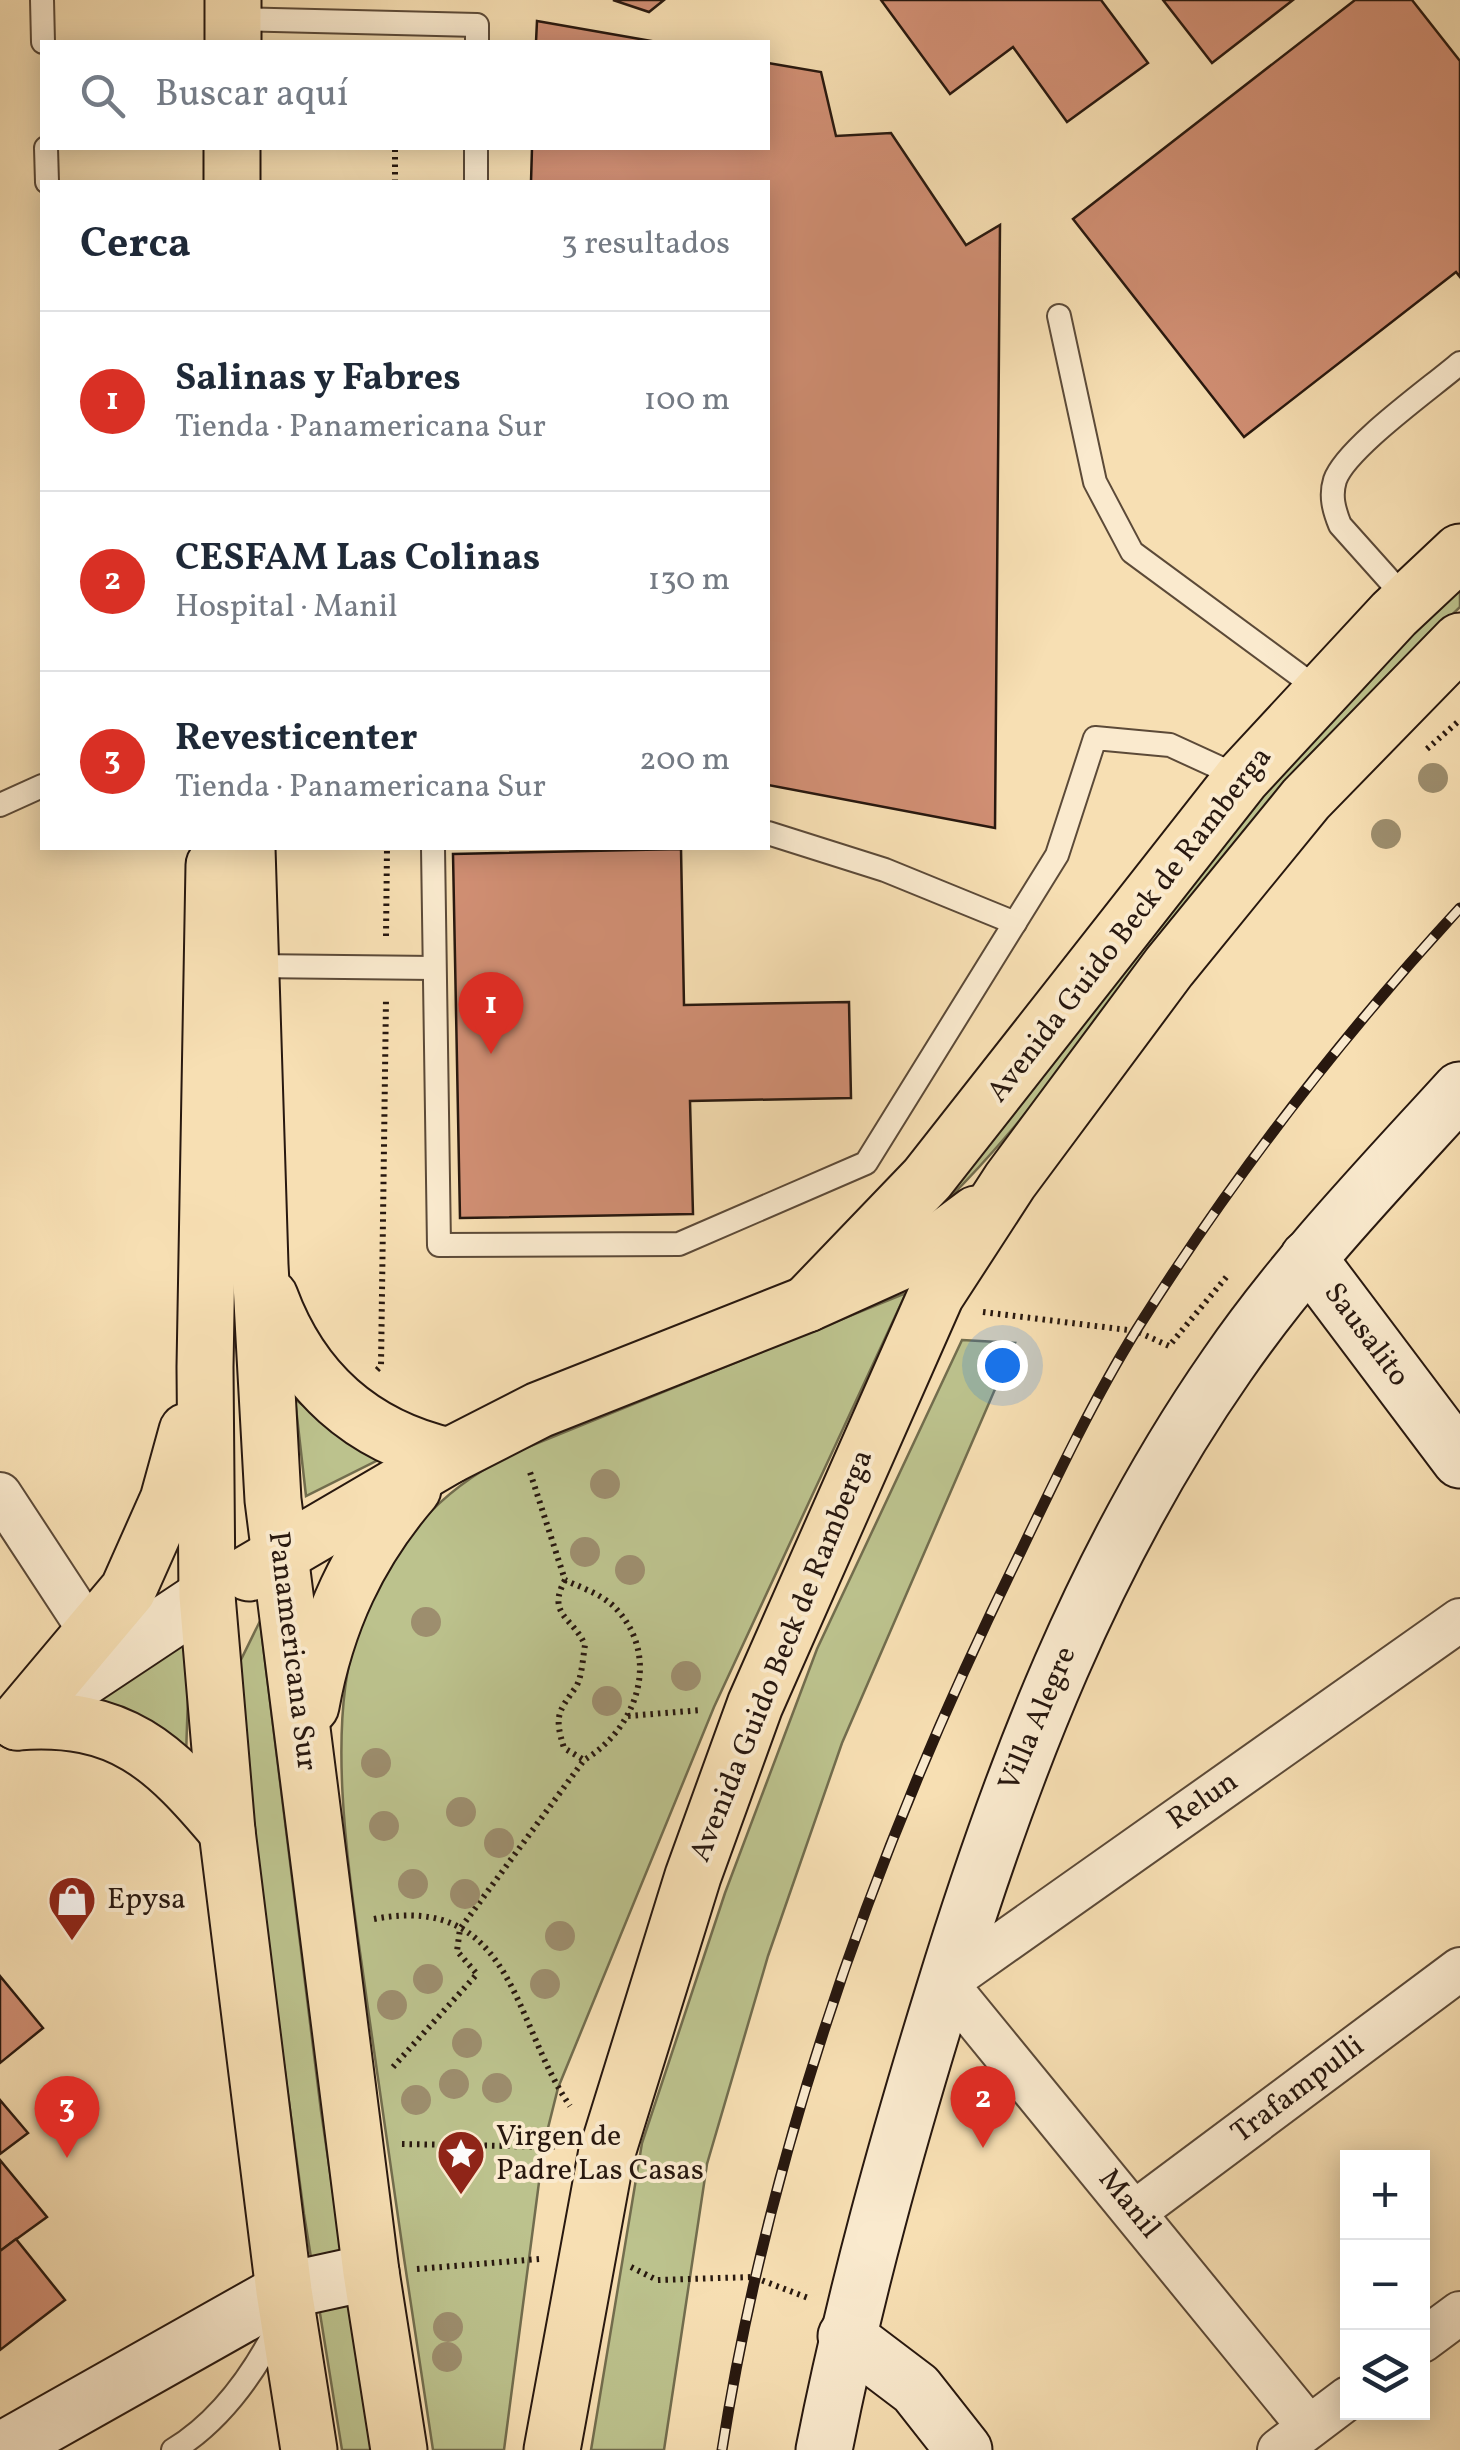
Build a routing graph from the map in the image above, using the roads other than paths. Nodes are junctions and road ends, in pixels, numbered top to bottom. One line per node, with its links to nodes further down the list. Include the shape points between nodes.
1 (42, 0): 3 (lane)
2 (233, 21): 4 (lane, via 477,26)
3 (44, 40)
4 (476, 40)
5 (46, 150): 8 (lane)
6 (232, 150): 9 (main road)
7 (476, 150): 10 (lane)
8 (47, 180)
9 (232, 180)
10 (476, 180)
11 (1059, 316): 16 (lane, via 1096,482 1132,552)
12 (1460, 363): 14 (lane, via 1348,457 1335,480 1340,526)
13 (1460, 552): 14 (main road, Avenida Guido Beck de Ramberga)
14 (1408, 601): 16 (main road, Avenida Guido Beck de Ramberga)
15 (1460, 641): 28 (main road, Avenida Guido Beck de Ramberga, via 1306,799)
16 (1322, 692): 17 (main road, Avenida Guido Beck de Ramberga)
17 (1242, 778): 24 (lane, via 1170,745 1096,738 1057,855); 31 (main road, Avenida Guido Beck de Ramberga, via 928,1179)
18 (40, 787): 19 (lane)
19 (0, 805)
20 (770, 834): 24 (lane, via 885,870)
21 (215, 850): 32 (main road)
22 (247, 850): 25 (main road, Panamericana Sur)
23 (433, 850): 26 (lane)
24 (1015, 923): 26 (lane, via 866,1162 678,1244 440,1245)
25 (252, 966): 26 (lane); 30 (main road, Panamericana Sur)
26 (434, 968)
27 (1460, 1090): 29 (main road, Villa Alegre)
28 (1010, 1181): 31 (main road, Avenida Guido Beck de Ramberga, via 929,1249); 57 (main road, Avenida Guido Beck de Ramberga, via 936,1295 755,1705 692,1876 606,2156)
29 (1308, 1258): 34 (main road, Sausalito); 44 (main road, Villa Alegre, via 1194,1414 1064,1653 998,1816)
30 (260, 1265): 33 (main road, via 282,1330 318,1384 366,1424); 36 (main road, Panamericana Sur)
31 (807, 1304): 33 (main road, Avenida Guido Beck de Ramberga)
32 (204, 1367): 37 (main road); 39 (main road, via 150,1545 128,1590)
33 (448, 1456): 36 (main road, Avenida Guido Beck de Ramberga); 41 (main road, via 388,1519 343,1594 317,1669)
34 (1460, 1460)
35 (0, 1494): 39 (street)
36 (278, 1556): 37 (main road, Avenida Guido Beck de Ramberga); 41 (main road, Panamericana Sur)
37 (207, 1596): 40 (main road); 42 (main road)
38 (1460, 1620): 44 (street, Relun)
39 (93, 1636): 40 (main road)
40 (9, 1729): 42 (main road, via 52,1719 137,1742 178,1774)
41 (304, 1748): 46 (main road, Panamericana Sur)
42 (227, 1831): 47 (main road)
43 (1460, 1968): 45 (street, Trafampulli)
44 (946, 1982): 45 (street, Manil); 49 (main road, Villa Alegre, via 883,2186)
45 (1136, 2211): 52 (street, Manil)
46 (371, 2272): 47 (main road); 56 (main road, Panamericana Sur)
47 (285, 2300): 53 (main road); 54 (lane, via 240,2387); 55 (main road)
48 (1460, 2313): 50 (street)
49 (846, 2336): 58 (main road, Villa Alegre); 59 (main road, via 916,2390)
50 (1430, 2336)
51 (1340, 2404): 52 (street)
52 (1294, 2439)
53 (2, 2450)
54 (173, 2450)
55 (309, 2450)
56 (399, 2450)
57 (552, 2450)
58 (824, 2450)
59 (964, 2450)

